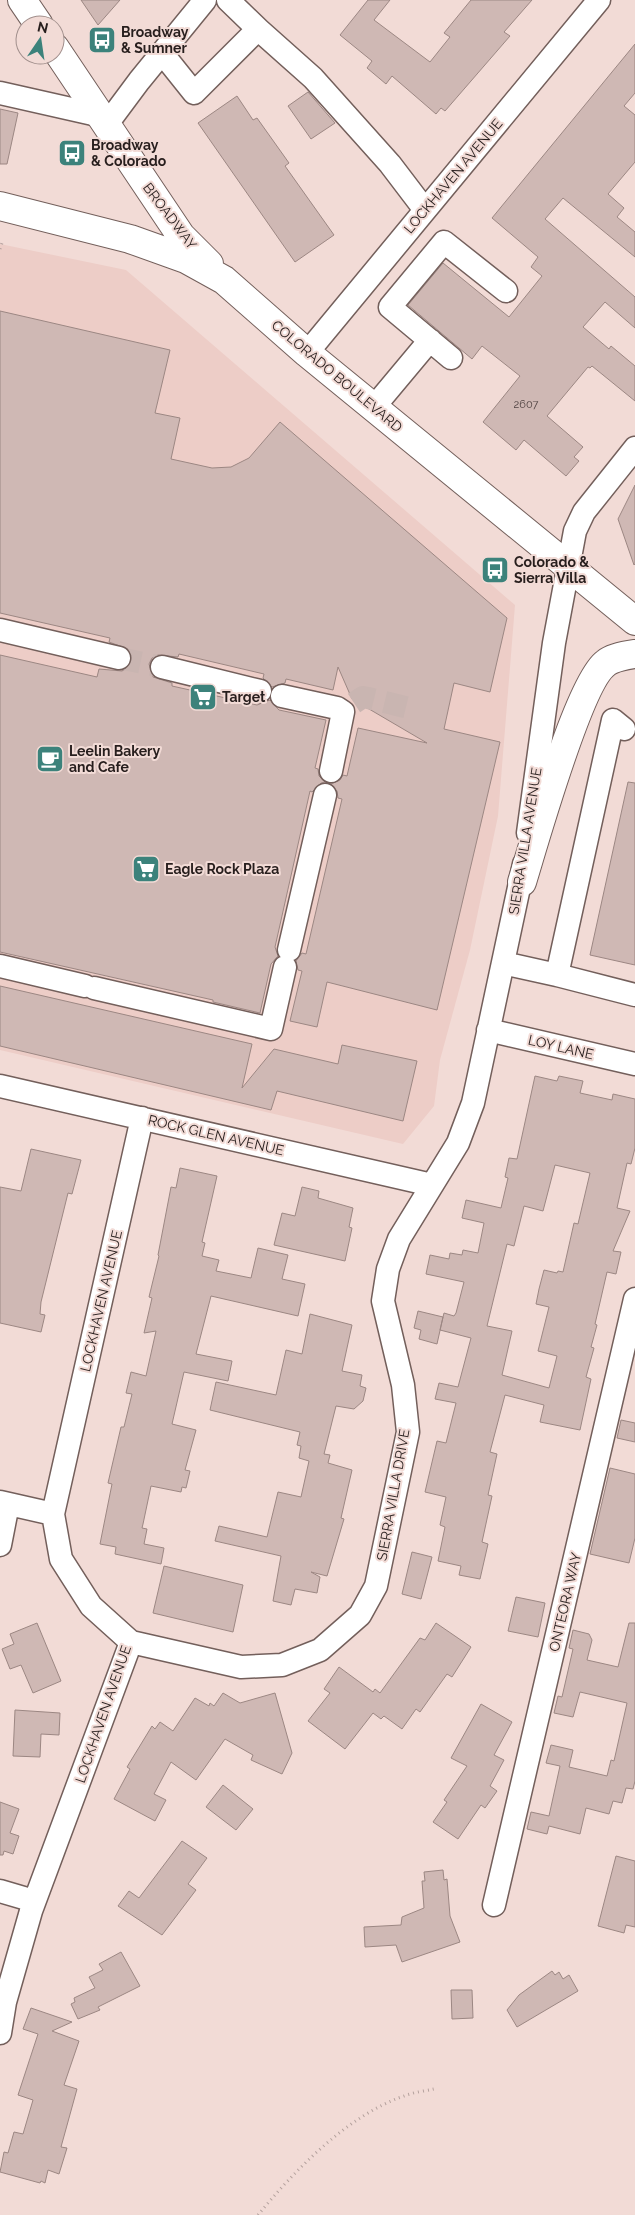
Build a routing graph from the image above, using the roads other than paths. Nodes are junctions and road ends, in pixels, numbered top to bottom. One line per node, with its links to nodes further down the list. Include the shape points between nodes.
1 (22, 0): 5 (main road)
2 (205, 0): 7 (street)
3 (228, 0): 6 (street)
4 (598, 0): 12 (street, LOCKHAVEN AVENUE)
5 (32, 15)
6 (258, 29): 7 (street, via 194,92); 12 (street, via 313,78 390,164)
7 (162, 53): 10 (street)
8 (65, 63): 10 (main road, BROADWAY)
9 (0, 93): 10 (street)
10 (104, 120): 14 (main road, BROADWAY, via 182,236)
11 (0, 206): 14 (main road, COLORADO BOULEVARD, via 130,239 186,259)
12 (421, 215): 13 (street); 17 (street, LOCKHAVEN AVENUE)
13 (444, 242): 15 (street); 16 (street, via 390,307)
14 (224, 280): 17 (main road, COLORADO BOULEVARD)
15 (506, 290)
16 (430, 340): 18 (street); 19 (street)
17 (307, 352): 19 (main road, COLORADO BOULEVARD)
18 (451, 358)
19 (374, 407): 21 (main road, COLORADO BOULEVARD)
20 (633, 454): 21 (street, via 584,512 575,531)
21 (567, 564): 22 (main road, COLORADO BOULEVARD); 32 (street, SIERRA VILLA AVENUE)
22 (635, 621)
23 (0, 630): 25 (street)
24 (635, 654): 32 (main road, via 606,663 588,688)
25 (119, 658)
26 (162, 667): 27 (street)
27 (260, 690)
28 (282, 696): 30 (street, via 337,708 348,707)
29 (631, 727): 35 (street, via 613,720)
30 (331, 772)
31 (326, 795): 34 (street, via 271,1029)
32 (522, 882): 33 (street, SIERRA VILLA AVENUE)
33 (503, 963): 35 (street); 37 (street, SIERRA VILLA AVENUE)
34 (0, 966)
35 (557, 975): 36 (street)
36 (635, 995)
37 (488, 1030): 38 (street, LOY LANE); 41 (street, SIERRA VILLA AVENUE, via 473,1103)
38 (635, 1064)
39 (0, 1086): 40 (street, ROCK GLEN AVENUE)
40 (142, 1118): 42 (street, ROCK GLEN AVENUE); 45 (street, LOCKHAVEN AVENUE)
41 (458, 1143): 42 (street, SIERRA VILLA DRIVE)
42 (432, 1185): 47 (street, SIERRA VILLA DRIVE, via 399,1239 388,1270 384,1301 403,1385 408,1432 376,1586 360,1615 320,1650 282,1666 241,1667)
43 (635, 1299): 50 (street, ONTEORA WAY)
44 (4, 1503): 45 (street); 46 (street)
45 (53, 1514): 47 (street, LOCKHAVEN AVENUE, via 61,1559 92,1606)
46 (0, 1545)
47 (131, 1642): 49 (street, LOCKHAVEN AVENUE)
48 (0, 1891): 49 (street)
49 (34, 1901): 51 (street, LOCKHAVEN AVENUE)
50 (494, 1905)
51 (0, 2033)

